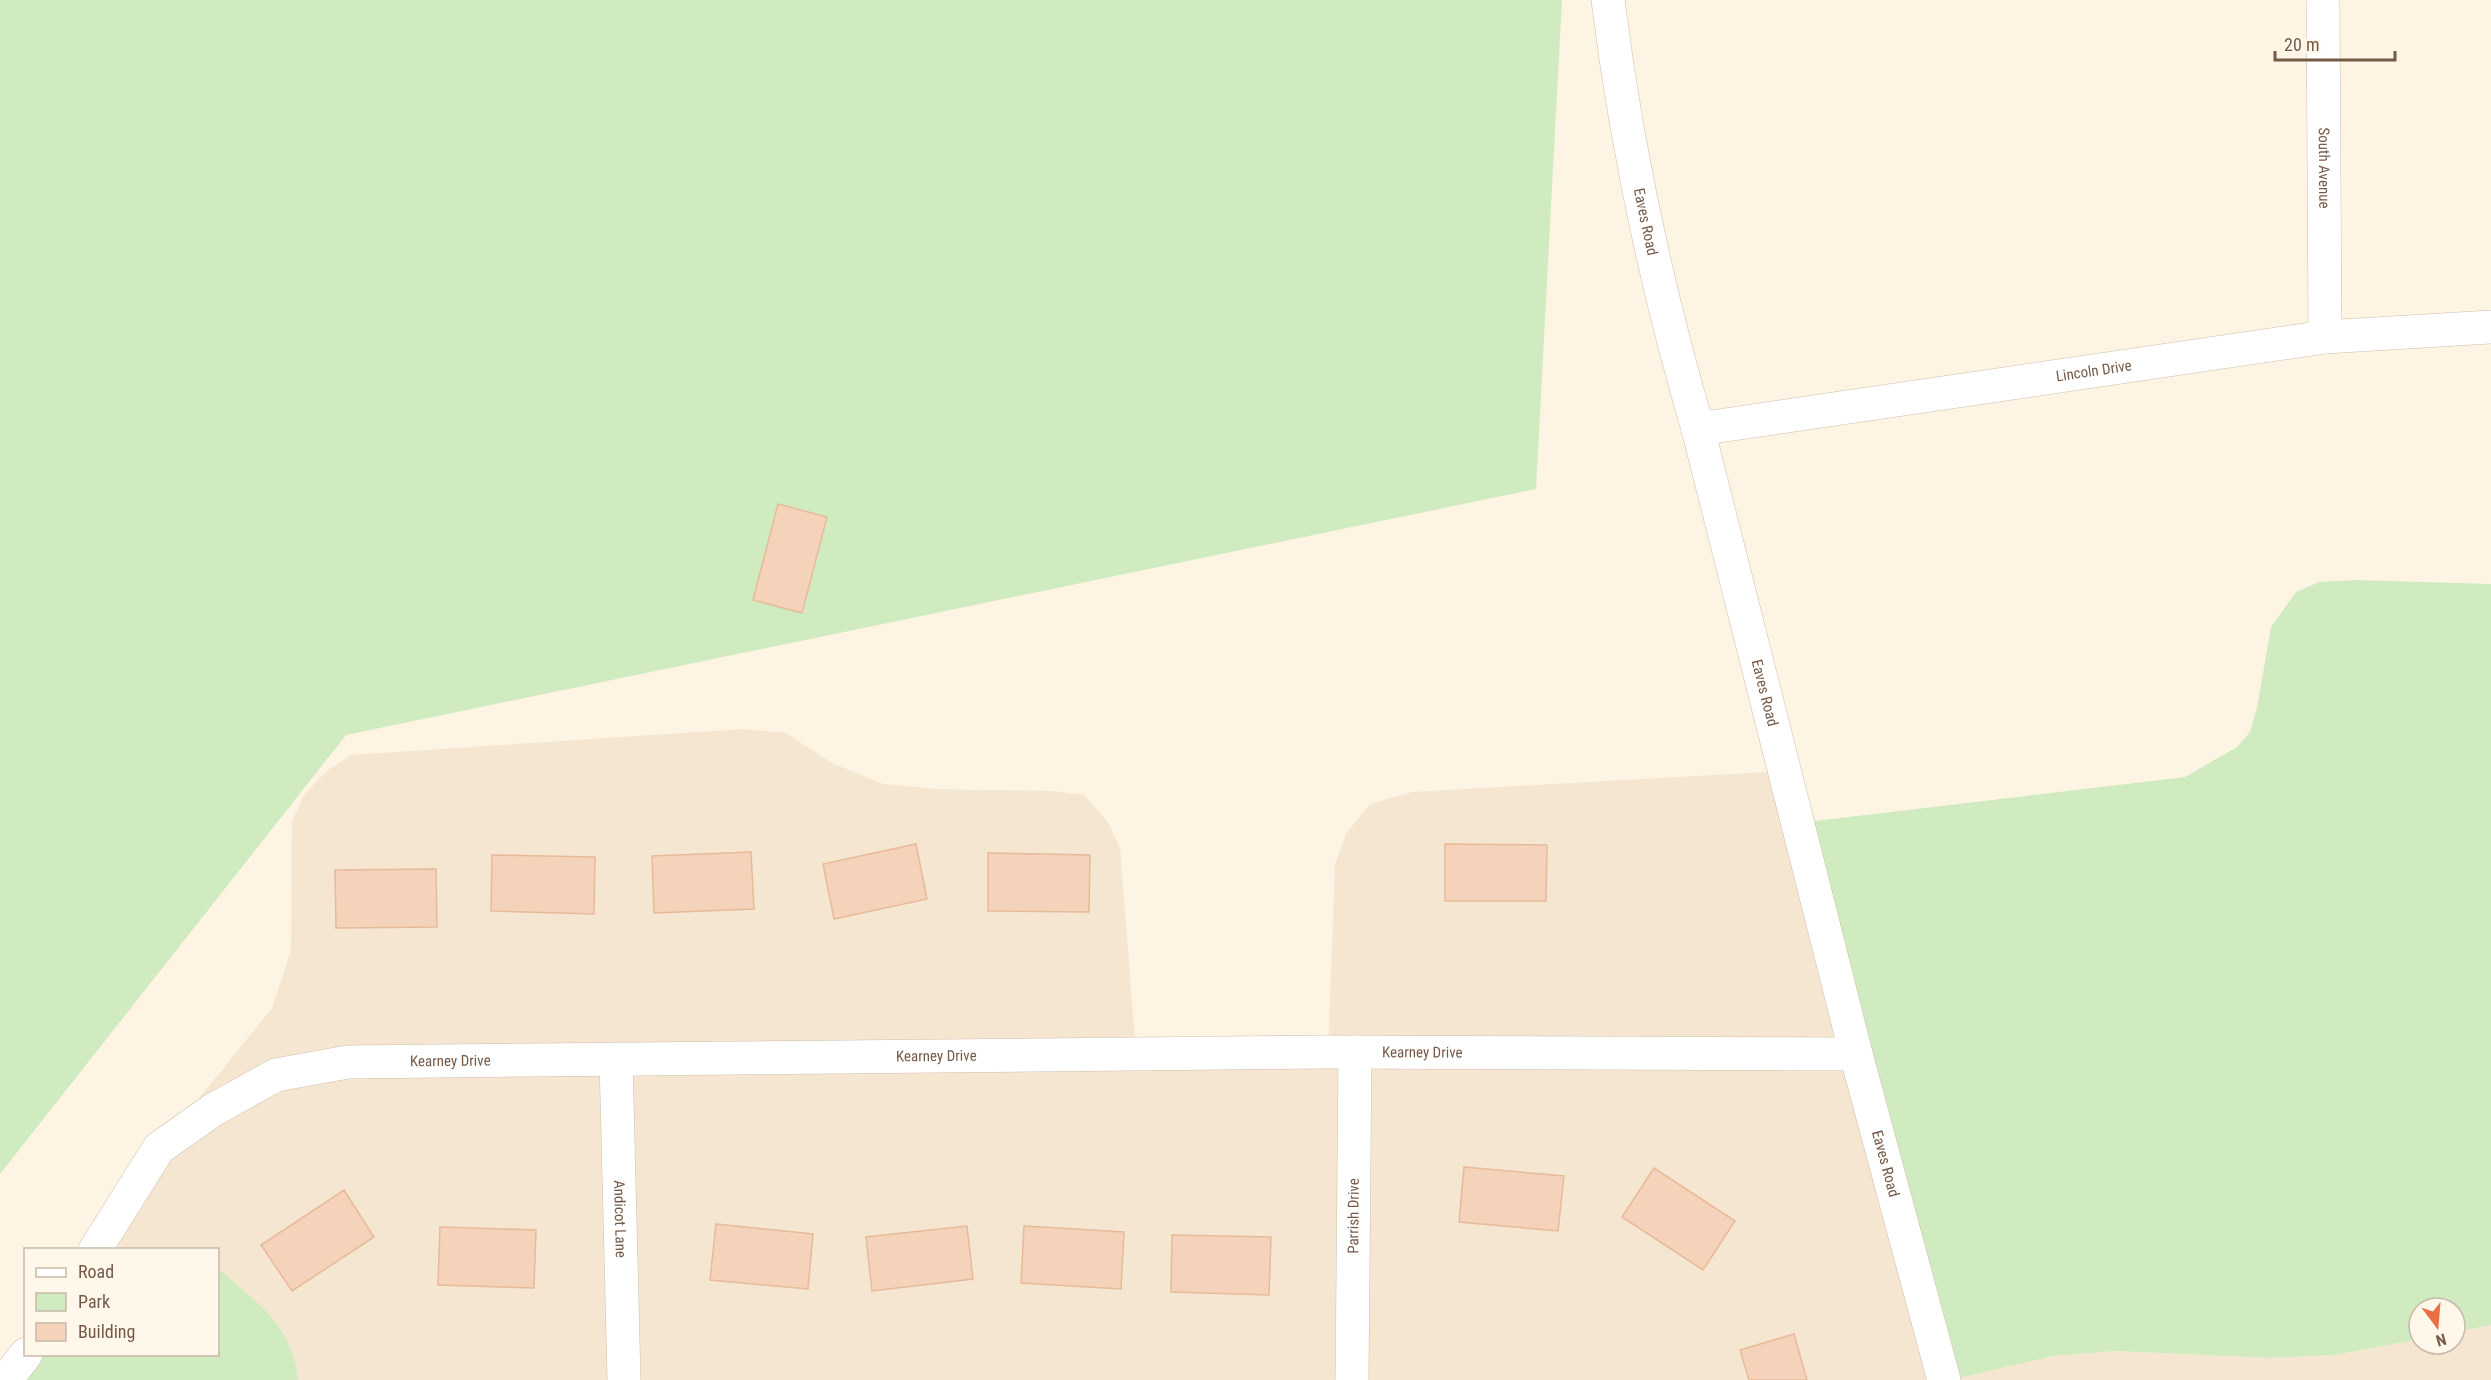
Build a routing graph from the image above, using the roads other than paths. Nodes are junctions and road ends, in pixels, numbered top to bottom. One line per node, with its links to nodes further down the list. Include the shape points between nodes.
1 (1608, 0): 5 (street, Eaves Road, via 1621,93 1660,286)
2 (2323, 0): 4 (street, South Avenue)
3 (2491, 327): 4 (street, Lincoln Drive)
4 (2325, 337): 5 (street, Lincoln Drive)
5 (1698, 429): 7 (street, Eaves Road)
6 (1355, 1052): 7 (street, Kearney Drive); 8 (street, Kearney Drive); 13 (street, Parrish Drive)
7 (1856, 1054): 14 (street, Eaves Road)
8 (616, 1059): 9 (street, Kearney Drive, via 348,1062 276,1075 213,1110 159,1148); 12 (street, Andicot Lane)
9 (96, 1248)
10 (24, 1356): 11 (street)
11 (6, 1380)
12 (624, 1380)
13 (1352, 1380)
14 (1944, 1380)

